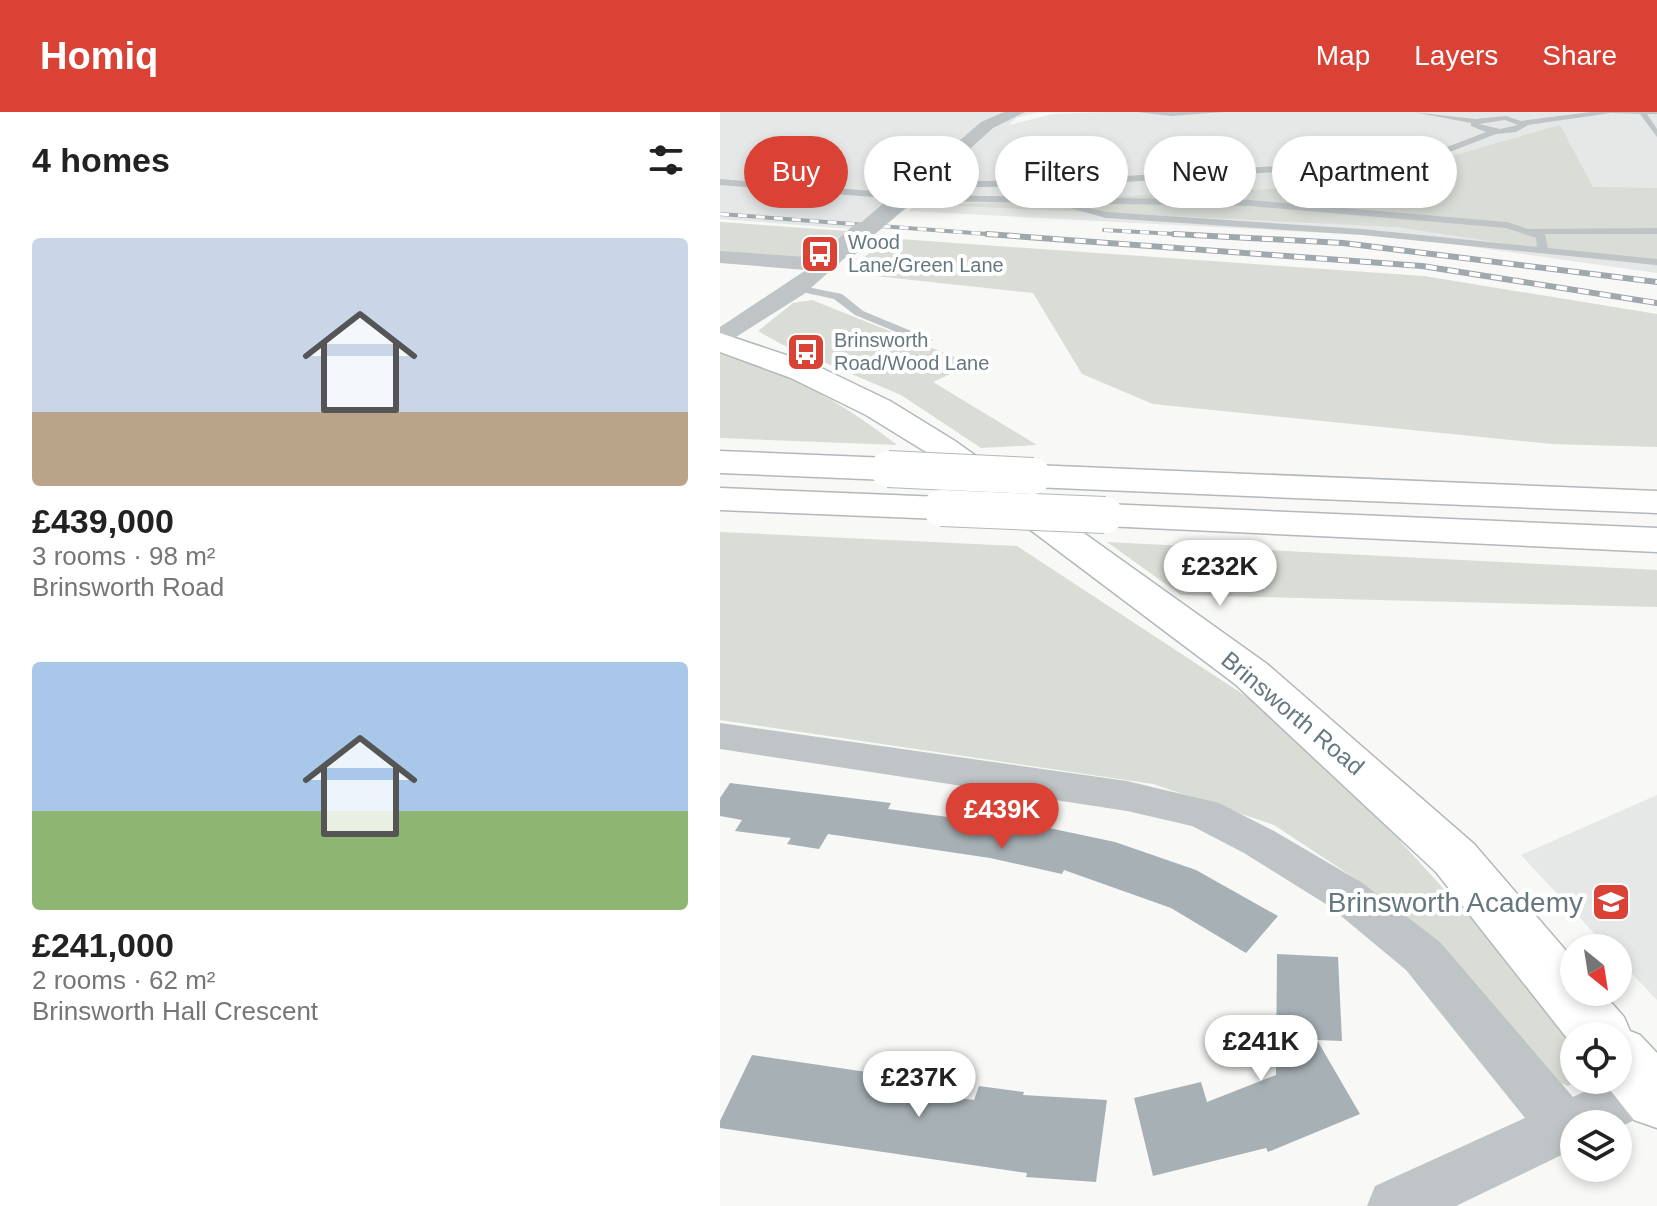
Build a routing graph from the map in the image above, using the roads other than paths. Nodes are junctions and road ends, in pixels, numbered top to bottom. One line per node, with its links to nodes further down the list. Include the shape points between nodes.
1 (1031, 112): 8 (street)
2 (1144, 112): 3 (lane)
3 (1220, 112)
4 (1417, 112): 9 (lane)
5 (1611, 112): 6 (lane); 10 (lane)
6 (1642, 112): 7 (lane); 12 (lane)
7 (1657, 112)
8 (1013, 114): 25 (street, bridge, via 987,125)
9 (1475, 121): 10 (lane, via 1496,117); 11 (lane, via 1477,127)
10 (1522, 123): 11 (lane, via 1518,130)
11 (1495, 131): 15 (lane, via 1431,156 1311,168 1066,183)
12 (1657, 135)
13 (720, 182): 14 (lane)
14 (744, 183)
15 (848, 185)
16 (848, 191): 17 (lane)
17 (995, 199)
18 (1128, 201): 20 (lane, via 1250,203)
19 (1074, 208): 22 (lane, via 1106,215)
20 (1524, 230): 21 (lane); 22 (lane, via 1541,236)
21 (1657, 231)
22 (1543, 250): 24 (lane)
23 (720, 257): 25 (street)
24 (1657, 262)
25 (825, 265): 26 (street)
26 (797, 288): 27 (street); 28 (lane, via 838,296 859,313)
27 (720, 339): 34 (main road, Brinsworth Road, via 816,377 943,448 1251,674 1455,858)
28 (927, 340)
29 (720, 462): 31 (main road, bridge)
30 (720, 499): 32 (main road, bridge)
31 (1657, 502)
32 (1657, 540)
33 (720, 736): 37 (street, via 1127,796 1204,814 1345,894 1423,956)
34 (1590, 1022)
35 (1641, 1081): 36 (street)
36 (1591, 1110)
37 (1560, 1121)
38 (1560, 1128): 39 (street)
39 (1395, 1206)

